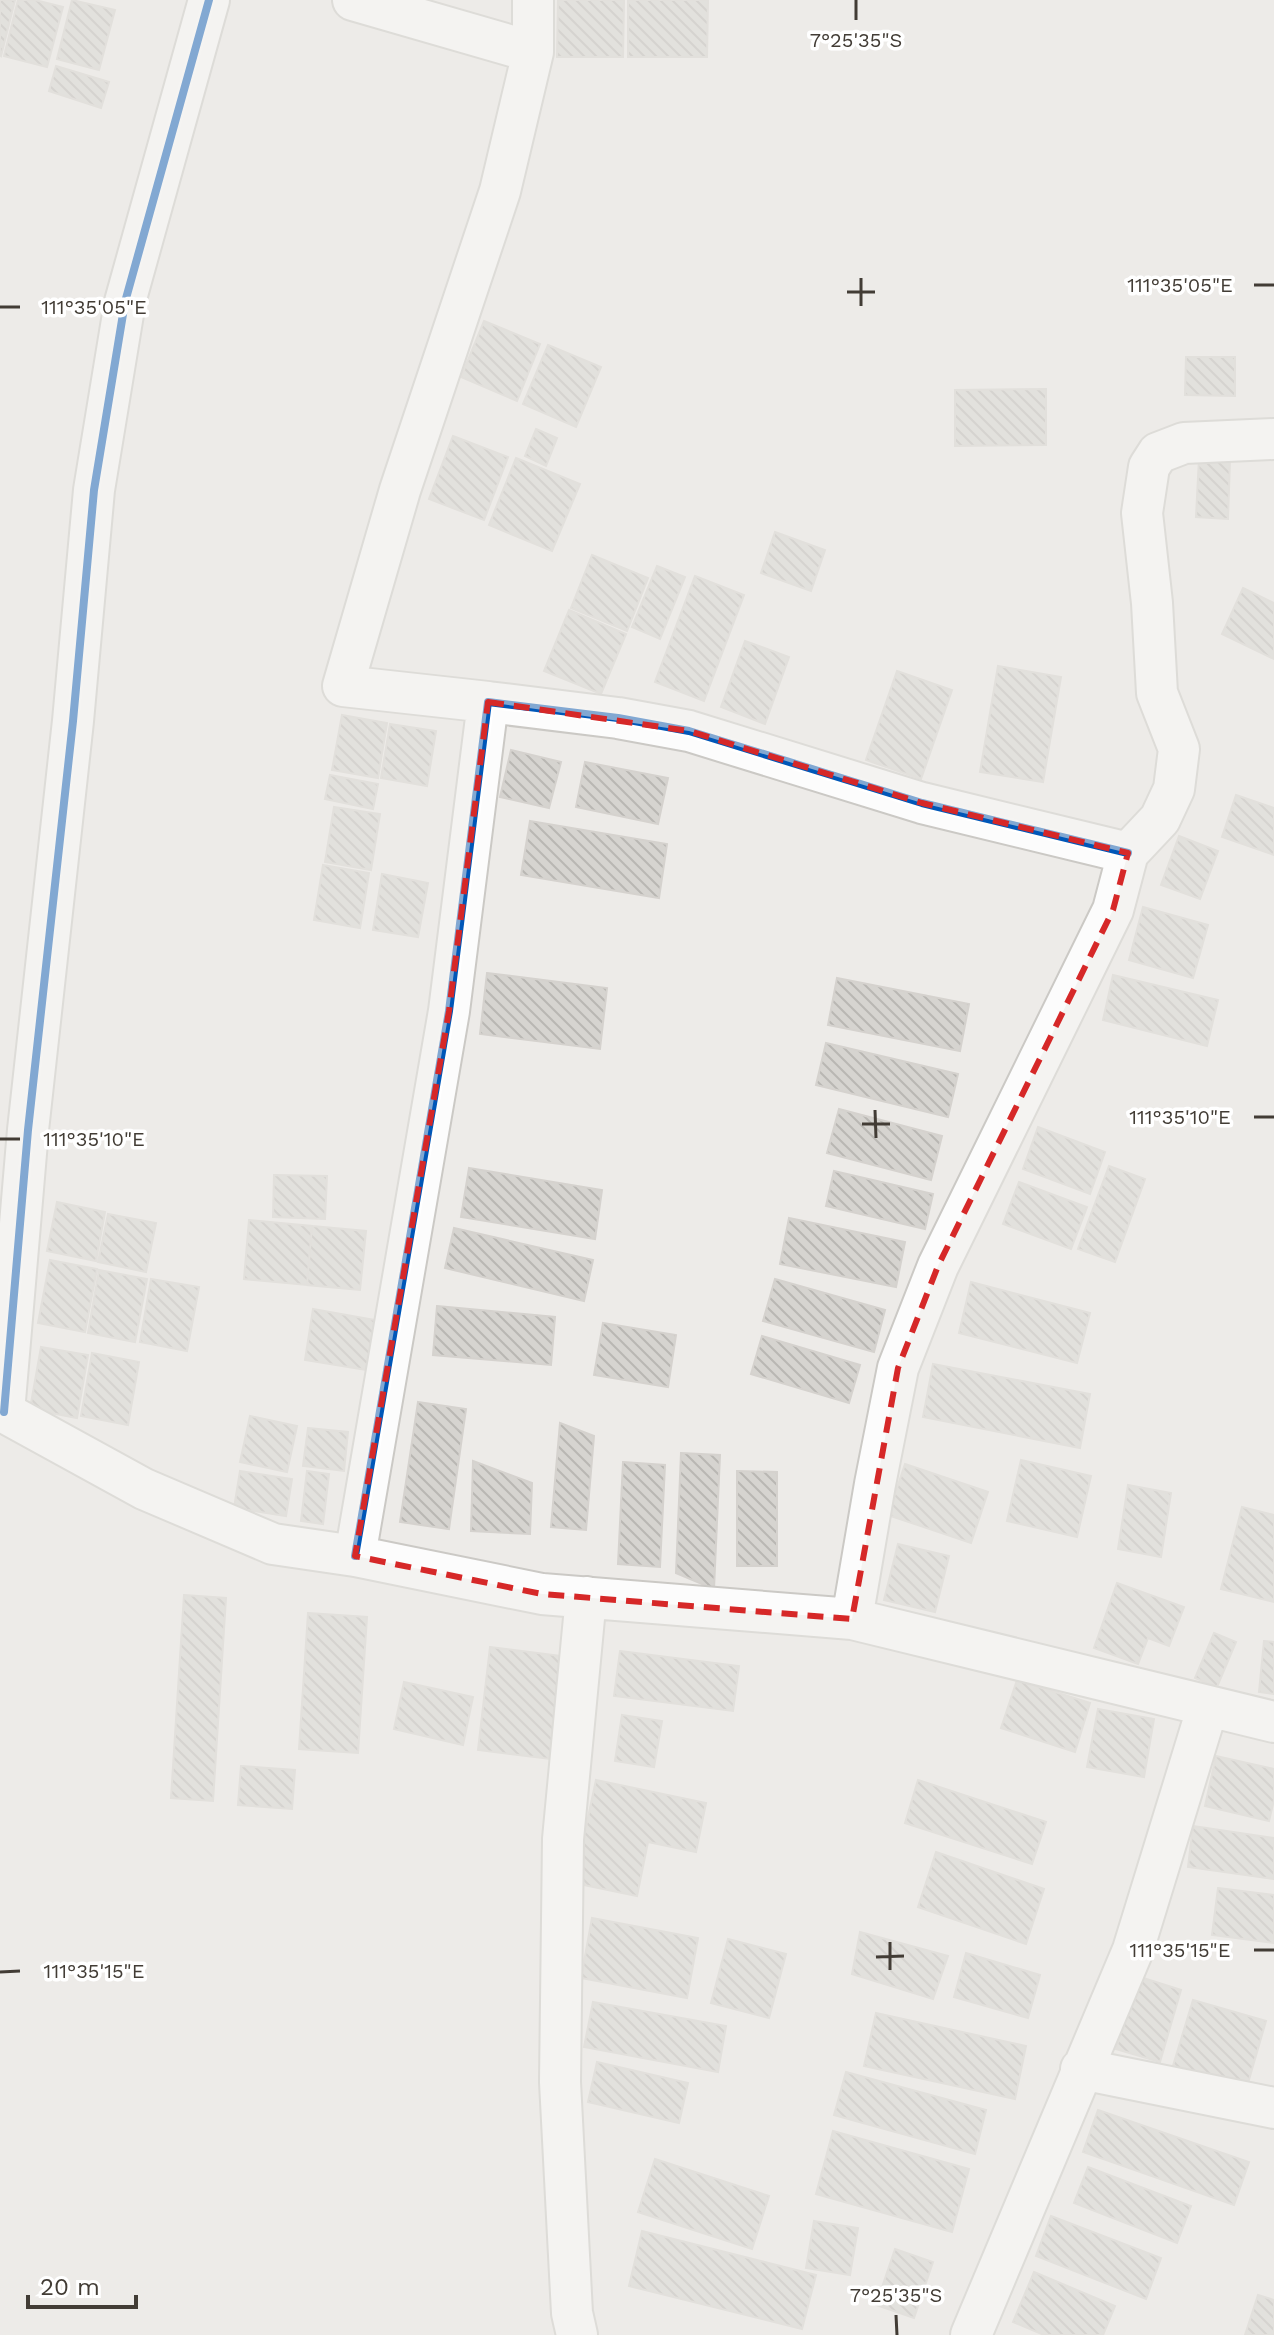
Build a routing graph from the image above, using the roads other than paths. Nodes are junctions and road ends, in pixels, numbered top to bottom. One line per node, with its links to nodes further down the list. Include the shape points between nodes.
1 (209, 0): 8 (street, via 125,302 94,490)
2 (353, 0): 4 (street)
3 (533, 0): 4 (street)
4 (533, 52): 6 (street, via 500,191 400,490 343,686)
5 (1274, 439): 7 (street, via 1184,443 1158,453 1149,467 1142,513 1157,693 1179,749 1174,789 1160,819)
6 (488, 702): 7 (street, via 689,731 922,803); 9 (street, via 449,1011)
7 (1128, 853): 11 (street, via 1113,910 938,1266 898,1368)
8 (2, 1411): 9 (street, via 144,1489 273,1544)
9 (355, 1556): 10 (street, via 542,1594)
10 (586, 1597): 11 (street); 16 (street, via 563,1839 560,2082)
11 (852, 1619): 12 (street)
12 (1208, 1706): 13 (street); 14 (street, via 1133,1950)
13 (1274, 1722)
14 (1081, 2069): 15 (street); 17 (street)
15 (1274, 2108)
16 (577, 2335)
17 (971, 2335)

